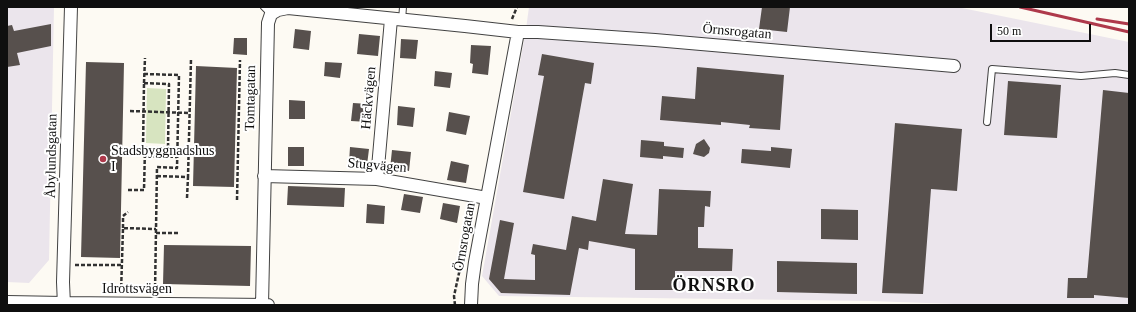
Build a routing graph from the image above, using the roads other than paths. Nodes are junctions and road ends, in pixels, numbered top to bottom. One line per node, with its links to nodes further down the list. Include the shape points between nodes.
1 (70, 7): 13 (street, Åbylundsgatan)
2 (403, 7): 4 (lane)
3 (267, 11): 4 (street, Tomtagatan, via 288,8); 9 (street, Tomtagatan)
4 (397, 20): 5 (street, Örnsrogatan); 10 (street, Häckvägen)
5 (518, 32): 6 (street, Örnsrogatan, via 655,40); 11 (street, Örnsrogatan)
6 (954, 66)
7 (1129, 75): 8 (lane, via 1115,73 1081,76 992,69)
8 (987, 122)
9 (264, 176): 10 (street, Stugvägen); 15 (street, Tomtagatan)
10 (377, 179): 11 (street, Stugvägen)
11 (487, 198): 17 (street, Örnsrogatan, via 472,284)
12 (7, 302): 13 (street, Idrottsvägen)
13 (64, 304): 14 (street, Idrottsvägen)
14 (154, 304): 15 (street, Idrottsvägen)
15 (262, 305): 16 (street, Idrottsvägen)
16 (268, 305)
17 (471, 305)

